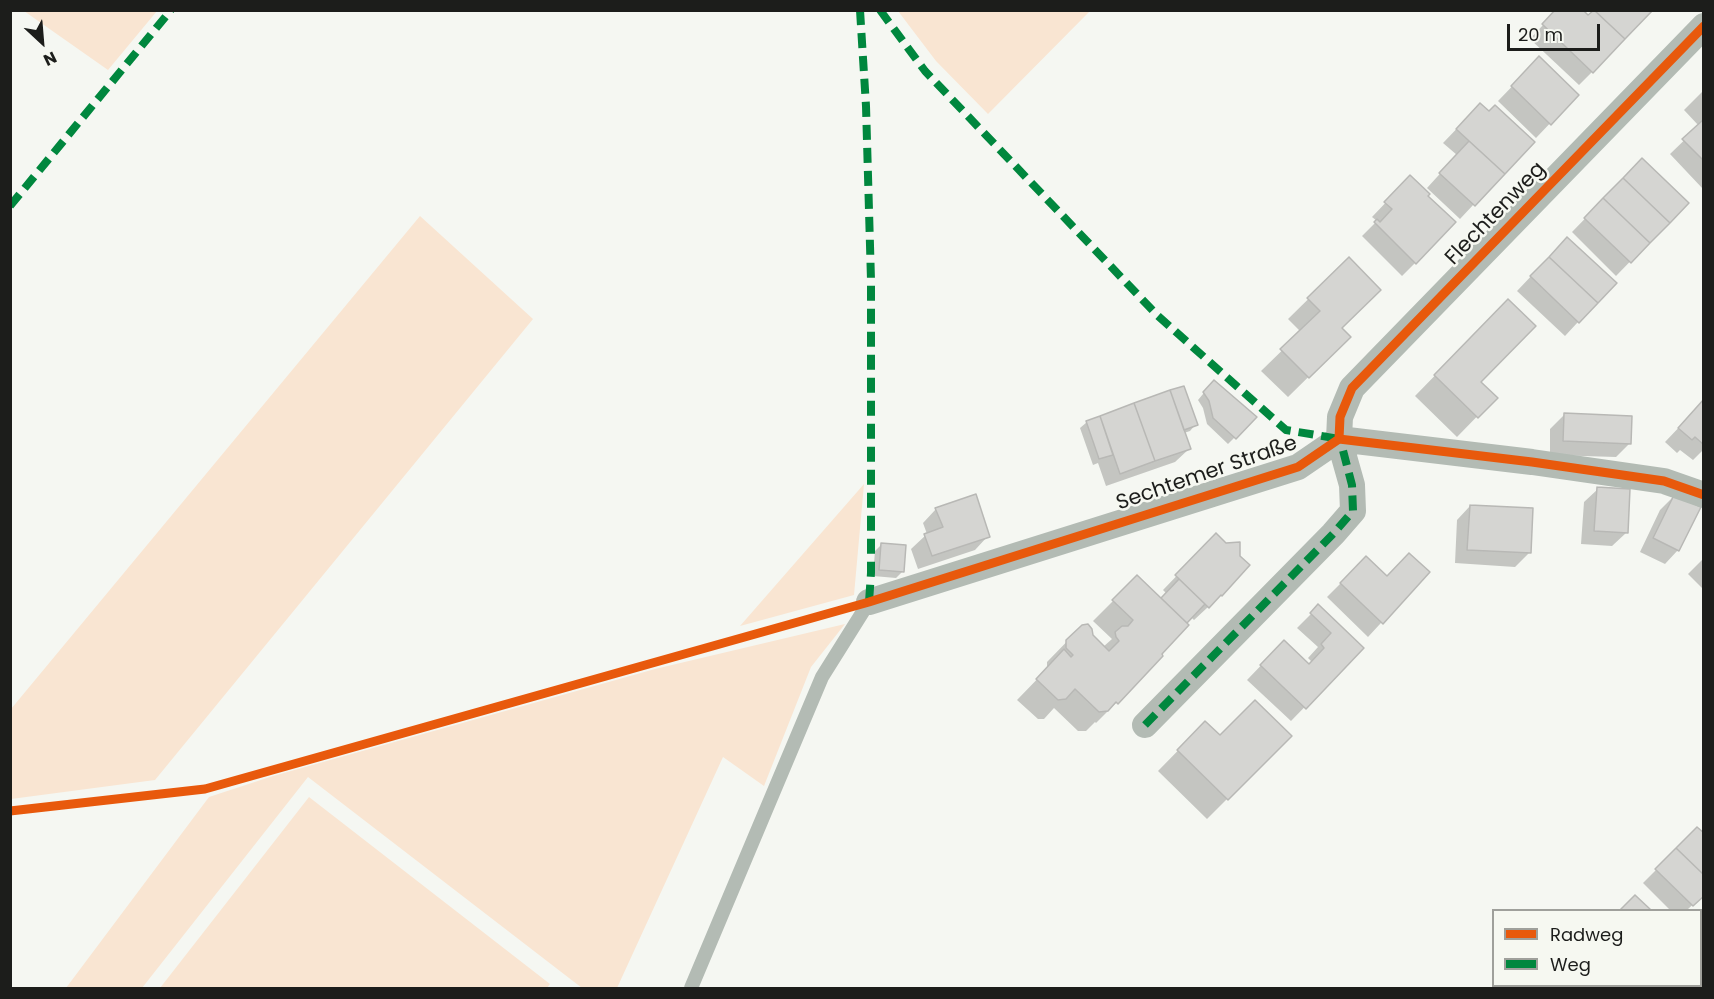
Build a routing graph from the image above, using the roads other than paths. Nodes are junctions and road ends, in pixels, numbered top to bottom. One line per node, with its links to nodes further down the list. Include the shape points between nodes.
1 (1704, 26): 2 (street, Flechtenweg, via 1352,388 1340,417)
2 (1339, 439): 3 (street, via 1664,481); 4 (street, Sechtemer Straße, via 1298,467); 5 (street, via 1352,485 1353,511)
3 (1704, 495)
4 (868, 602): 6 (lane, via 822,677)
5 (1145, 725)
6 (691, 988)

